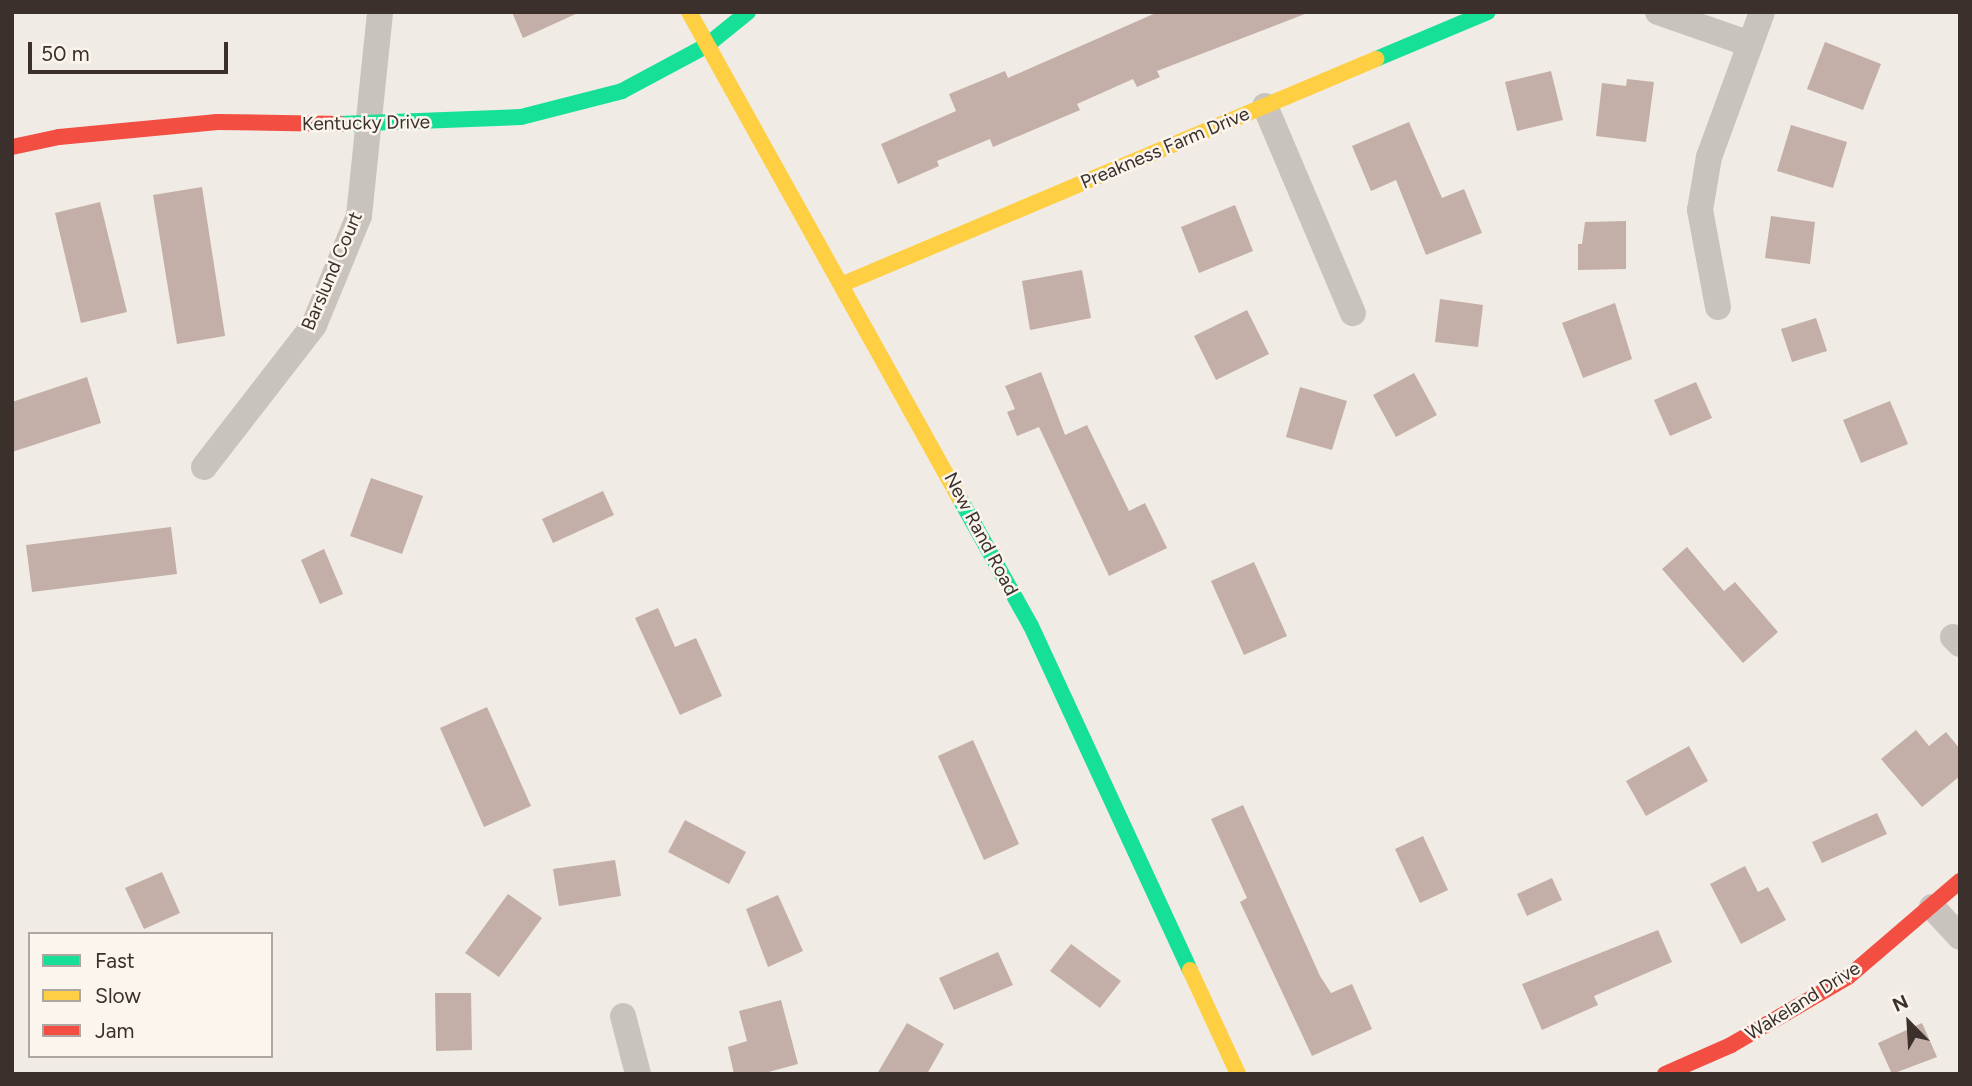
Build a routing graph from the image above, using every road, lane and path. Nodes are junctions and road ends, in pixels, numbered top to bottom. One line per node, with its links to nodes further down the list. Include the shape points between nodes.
1 (380, 12): 10 (street, Barslund Court)
2 (689, 12): 8 (street, New Rand Road)
3 (748, 12): 8 (street, Kentucky Drive)
4 (1488, 12): 9 (street, Preakness Farm Drive)
5 (1658, 12): 7 (street)
6 (1762, 12): 7 (street)
7 (1750, 44): 13 (street, via 1709,157 1700,211)
8 (706, 46): 10 (street, Kentucky Drive, via 622,91 521,117); 12 (street, New Rand Road)
9 (1265, 106): 12 (street, Preakness Farm Drive); 14 (street)
10 (368, 125): 11 (street, Kentucky Drive, via 217,122 59,137); 15 (street, Barslund Court, via 359,216 314,325)
11 (12, 147)
12 (843, 284): 21 (street, New Rand Road, via 1031,626)
13 (1718, 307)
14 (1353, 313)
15 (204, 467)
16 (1960, 881): 17 (street, Wakeland Drive)
17 (1932, 907): 18 (street); 22 (street, Wakeland Drive, via 1848,977 1731,1045)
18 (1960, 937)
19 (623, 1016): 20 (street)
20 (638, 1074)
21 (1238, 1074)
22 (1665, 1074)

